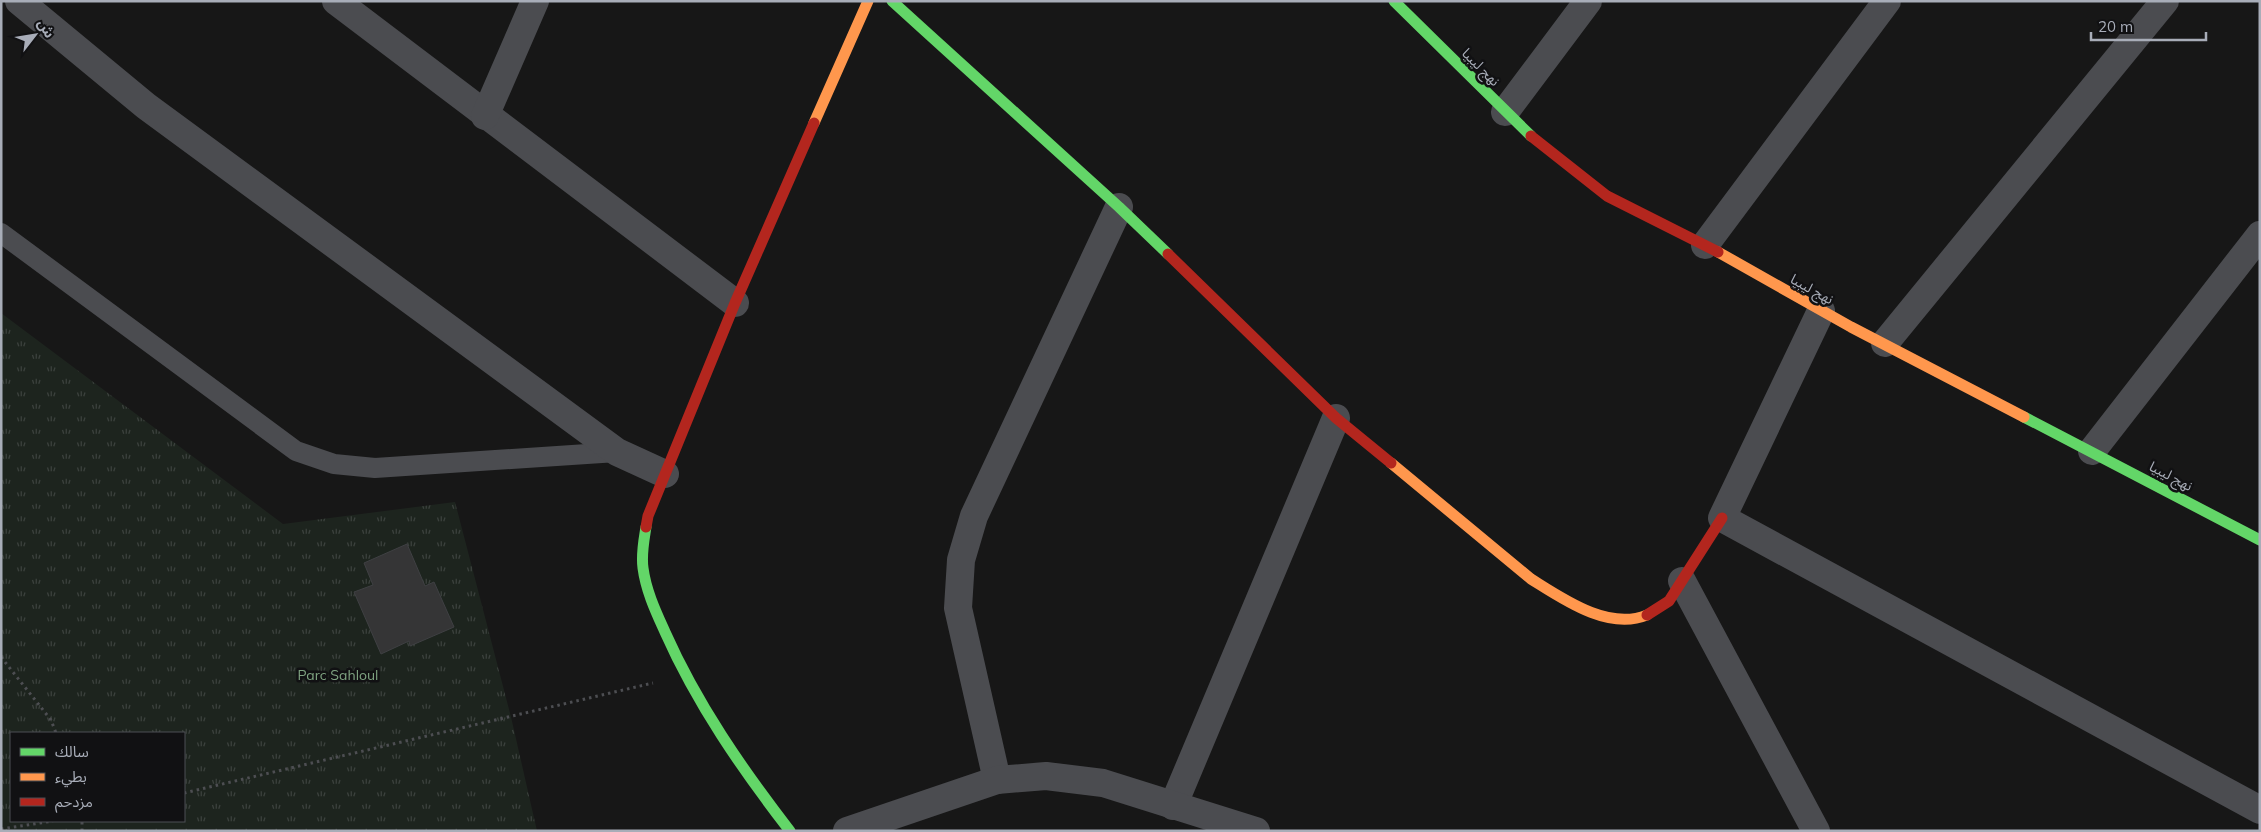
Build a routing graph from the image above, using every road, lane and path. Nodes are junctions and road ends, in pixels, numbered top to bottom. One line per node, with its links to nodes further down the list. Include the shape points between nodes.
1 (19, 1): 21 (street, via 146,106)
2 (336, 1): 11 (street)
3 (535, 1): 11 (street)
4 (868, 1): 16 (street)
5 (892, 1): 12 (street)
6 (1394, 1): 10 (street, نهج ليبيا)
7 (1588, 1): 10 (street)
8 (1887, 1): 15 (street)
9 (2165, 1): 18 (street)
10 (1504, 112): 15 (street, نهج ليبيا, via 1549,152 1607,196)
11 (485, 116): 16 (street)
12 (1119, 208): 19 (street); 29 (street, via 974,516 961,560 958,608)
13 (1, 233): 21 (lane, via 296,451 334,464 375,468)
14 (2260, 235): 20 (street)
15 (1705, 245): 17 (street, نهج ليبيا)
16 (735, 303): 22 (street)
17 (1821, 311): 18 (street, نهج ليبيا); 23 (street)
18 (1885, 343): 20 (street, نهج ليبيا)
19 (1336, 418): 25 (street, via 1531,579 1598,615 1638,619 1670,601); 31 (street)
20 (2092, 451): 24 (street, نهج ليبيا)
21 (617, 452): 22 (street)
22 (665, 474): 27 (street, via 648,516 643,540 643,567 650,600)
23 (1722, 518): 25 (street); 32 (street)
24 (2260, 540)
25 (1682, 581): 38 (street)
26 (1, 657): 28 (path, via 51,720)
27 (685, 676): 30 (path); 35 (street, via 742,769)
28 (56, 732)
29 (997, 780): 31 (street, via 1046,776 1103,783); 36 (street)
30 (185, 793)
31 (1173, 806): 37 (street)
32 (2260, 810)
33 (46, 822): 34 (path)
34 (1, 829)
35 (790, 831)
36 (847, 831)
37 (1256, 831)
38 (1816, 831)

